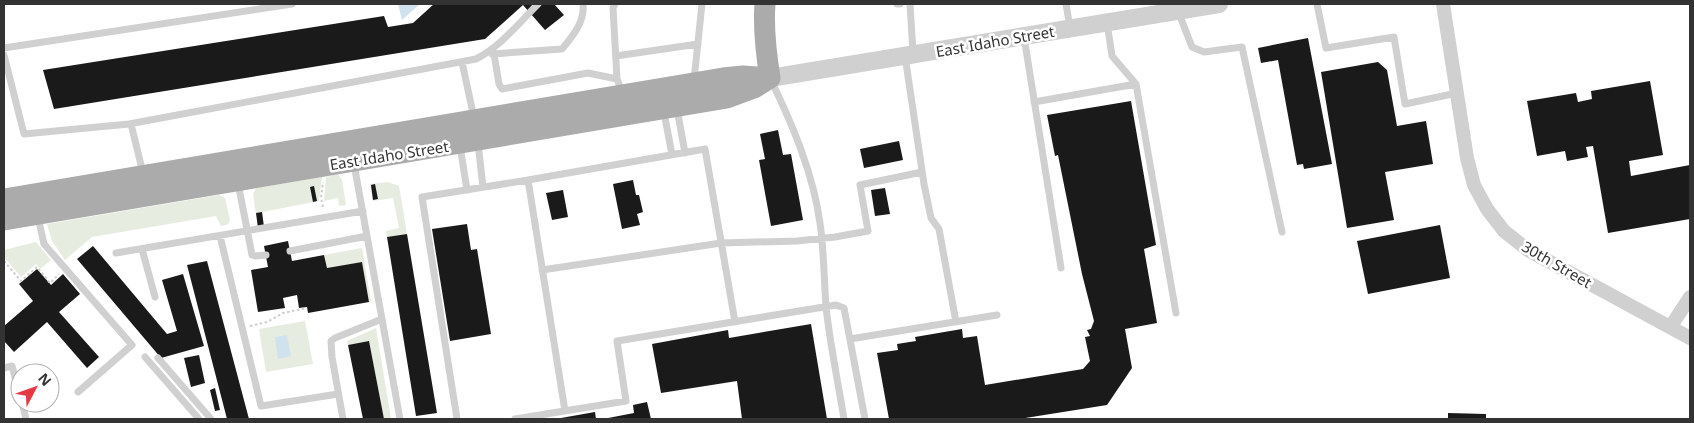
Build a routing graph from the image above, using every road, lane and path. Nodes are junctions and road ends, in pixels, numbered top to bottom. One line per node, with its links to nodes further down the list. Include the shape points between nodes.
1 (292, 4): 17 (lane)
2 (538, 4): 20 (lane)
3 (583, 4): 18 (lane, via 577,30 562,49)
4 (615, 4): 22 (lane)
5 (702, 4): 16 (lane)
6 (764, 4): 24 (main road, via 763,24)
7 (910, 4): 21 (lane)
8 (1066, 4): 14 (lane)
9 (1317, 4): 28 (lane, via 1326,48 1394,37 1405,104)
10 (1442, 4): 28 (street, 30th Street)
11 (1208, 5): 12 (street, East Idaho Street)
12 (1178, 10): 13 (street, East Idaho Street, via 1150,12); 49 (lane, via 1192,47 1204,52 1242,47)
13 (1107, 22): 14 (street, East Idaho Street); 26 (lane, via 1112,56)
14 (1070, 28): 15 (street, East Idaho Street)
15 (1024, 36): 21 (street, East Idaho Street); 30 (lane)
16 (698, 44): 22 (lane); 25 (lane)
17 (4, 48)
18 (494, 54): 20 (lane); 27 (lane, via 502,89 588,73)
19 (4, 55): 31 (lane, via 24,134)
20 (484, 55): 23 (lane)
21 (909, 55): 24 (street, East Idaho Street); 37 (lane)
22 (616, 56): 27 (lane)
23 (462, 62): 31 (lane); 32 (lane)
24 (770, 78): 25 (main road, East Idaho Street, via 733,77); 29 (main road, East Idaho Street, via 727,98); 52 (lane, via 794,129 809,175)
25 (694, 83): 29 (main road, East Idaho Street)
26 (1136, 84): 30 (lane); 66 (lane)
27 (620, 87): 29 (main road, East Idaho Street); 32 (main road, East Idaho Street)
28 (1457, 93): 71 (street, 30th Street, via 1474,185 1486,209 1504,231 1528,250)
29 (668, 98): 32 (main road, East Idaho Street); 34 (lane); 35 (lane)
30 (1034, 102): 59 (lane)
31 (131, 124): 39 (lane)
32 (467, 132): 33 (main road, East Idaho Street); 41 (lane); 42 (lane)
33 (352, 151): 36 (main road, East Idaho Street); 45 (lane)
34 (685, 153): 35 (lane); 53 (lane, via 705,149)
35 (672, 155): 40 (lane)
36 (235, 171): 39 (main road, East Idaho Street); 44 (main road, East Idaho Street); 48 (lane)
37 (922, 172): 52 (lane, via 860,185 868,231); 70 (lane, via 931,218 939,229)
38 (324, 175): 46 (path)
39 (143, 176): 44 (main road, East Idaho Street)
40 (528, 180): 41 (lane); 61 (lane)
41 (483, 187): 42 (lane)
42 (467, 190): 84 (lane, via 422,197)
43 (4, 199): 44 (main road, East Idaho Street)
44 (35, 204): 47 (main road, East Idaho Street); 60 (lane, via 43,242)
45 (363, 211): 46 (lane); 51 (lane)
46 (324, 218): 48 (lane)
47 (4, 220)
48 (246, 231): 50 (lane); 57 (lane, via 252,255)
49 (1282, 232)
50 (220, 236): 54 (lane); 72 (lane)
51 (367, 236): 55 (lane); 68 (lane)
52 (822, 238): 53 (lane); 64 (lane)
53 (721, 243): 61 (lane); 69 (lane)
54 (142, 249): 56 (lane); 62 (lane)
55 (290, 251)
56 (116, 253)
57 (266, 255)
58 (4, 261): 60 (path, via 21,281 37,267 50,283)
59 (1062, 268)
60 (66, 269): 77 (lane, via 132,345)
61 (542, 270): 79 (lane)
62 (155, 297)
63 (1690, 297): 71 (street)
64 (826, 307): 69 (lane); 74 (lane, via 836,304 844,308); 86 (lane)
65 (307, 308): 72 (path)
66 (1176, 313)
67 (997, 316): 70 (lane)
68 (382, 319): 78 (lane, via 331,341); 83 (lane)
69 (735, 322): 79 (lane, via 617,341 626,402)
70 (956, 322): 74 (lane)
71 (1671, 326): 73 (street, 30th Street)
72 (242, 328): 78 (lane, via 261,406)
73 (1690, 338)
74 (850, 340): 87 (lane)
75 (145, 357): 80 (lane)
76 (158, 358): 81 (lane)
77 (78, 392)
78 (338, 394): 82 (lane)
79 (565, 412): 85 (lane)
80 (199, 419)
81 (211, 419)
82 (343, 419)
83 (400, 419)
84 (457, 419)
85 (515, 419)
86 (844, 419)
87 (865, 419)

